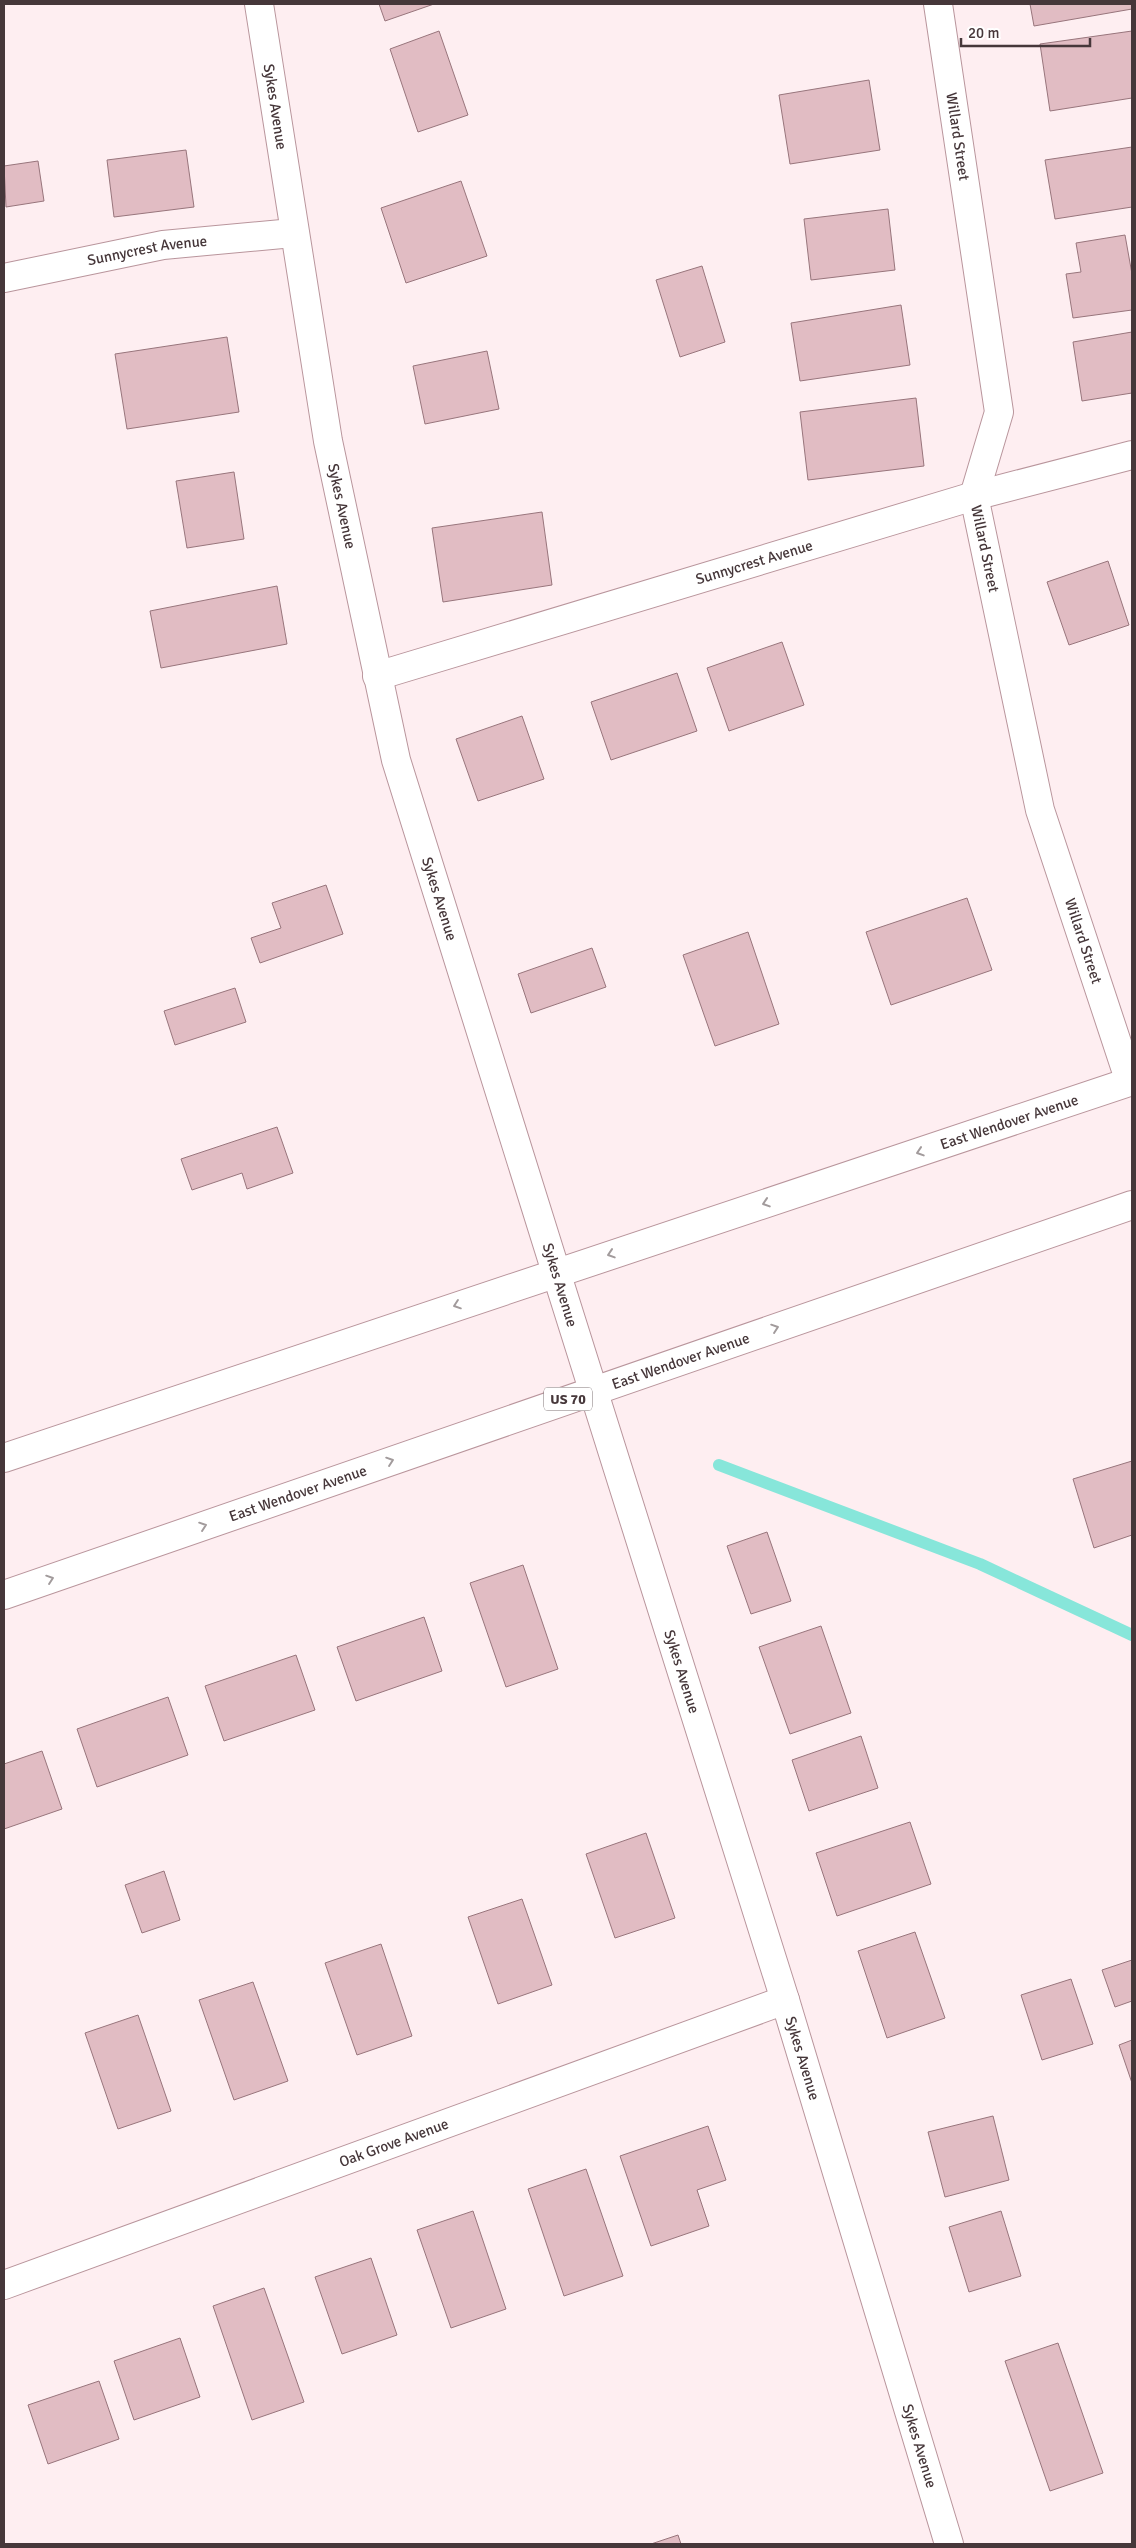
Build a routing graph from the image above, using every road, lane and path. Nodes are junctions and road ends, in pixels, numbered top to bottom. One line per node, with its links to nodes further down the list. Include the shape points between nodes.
1 (259, 4): 3 (main road, Sykes Avenue)
2 (938, 4): 6 (main road, Willard Street, via 999,412)
3 (293, 232): 4 (main road, Sunnycrest Avenue, via 164,245); 7 (main road, Sykes Avenue, via 328,442)
4 (4, 278)
5 (1132, 455): 6 (main road, Sunnycrest Avenue)
6 (974, 496): 7 (main road, Sunnycrest Avenue); 8 (main road, Willard Street, via 1040,810)
7 (377, 676): 10 (main road, Sykes Avenue, via 396,760)
8 (1131, 1082): 10 (main road, East Wendover Avenue, one-way to 10)
9 (1132, 1205): 11 (main road, East Wendover Avenue / US 70, one-way to 9)
10 (556, 1272): 11 (main road, Sykes Avenue); 12 (main road, East Wendover Avenue, one-way to 12)
11 (593, 1390): 13 (main road, East Wendover Avenue / US 70, one-way to 11); 14 (main road, Sykes Avenue)
12 (4, 1458)
13 (4, 1595)
14 (785, 2000): 15 (main road, Oak Grove Avenue); 16 (main road, Sykes Avenue)
15 (4, 2285)
16 (949, 2544)

